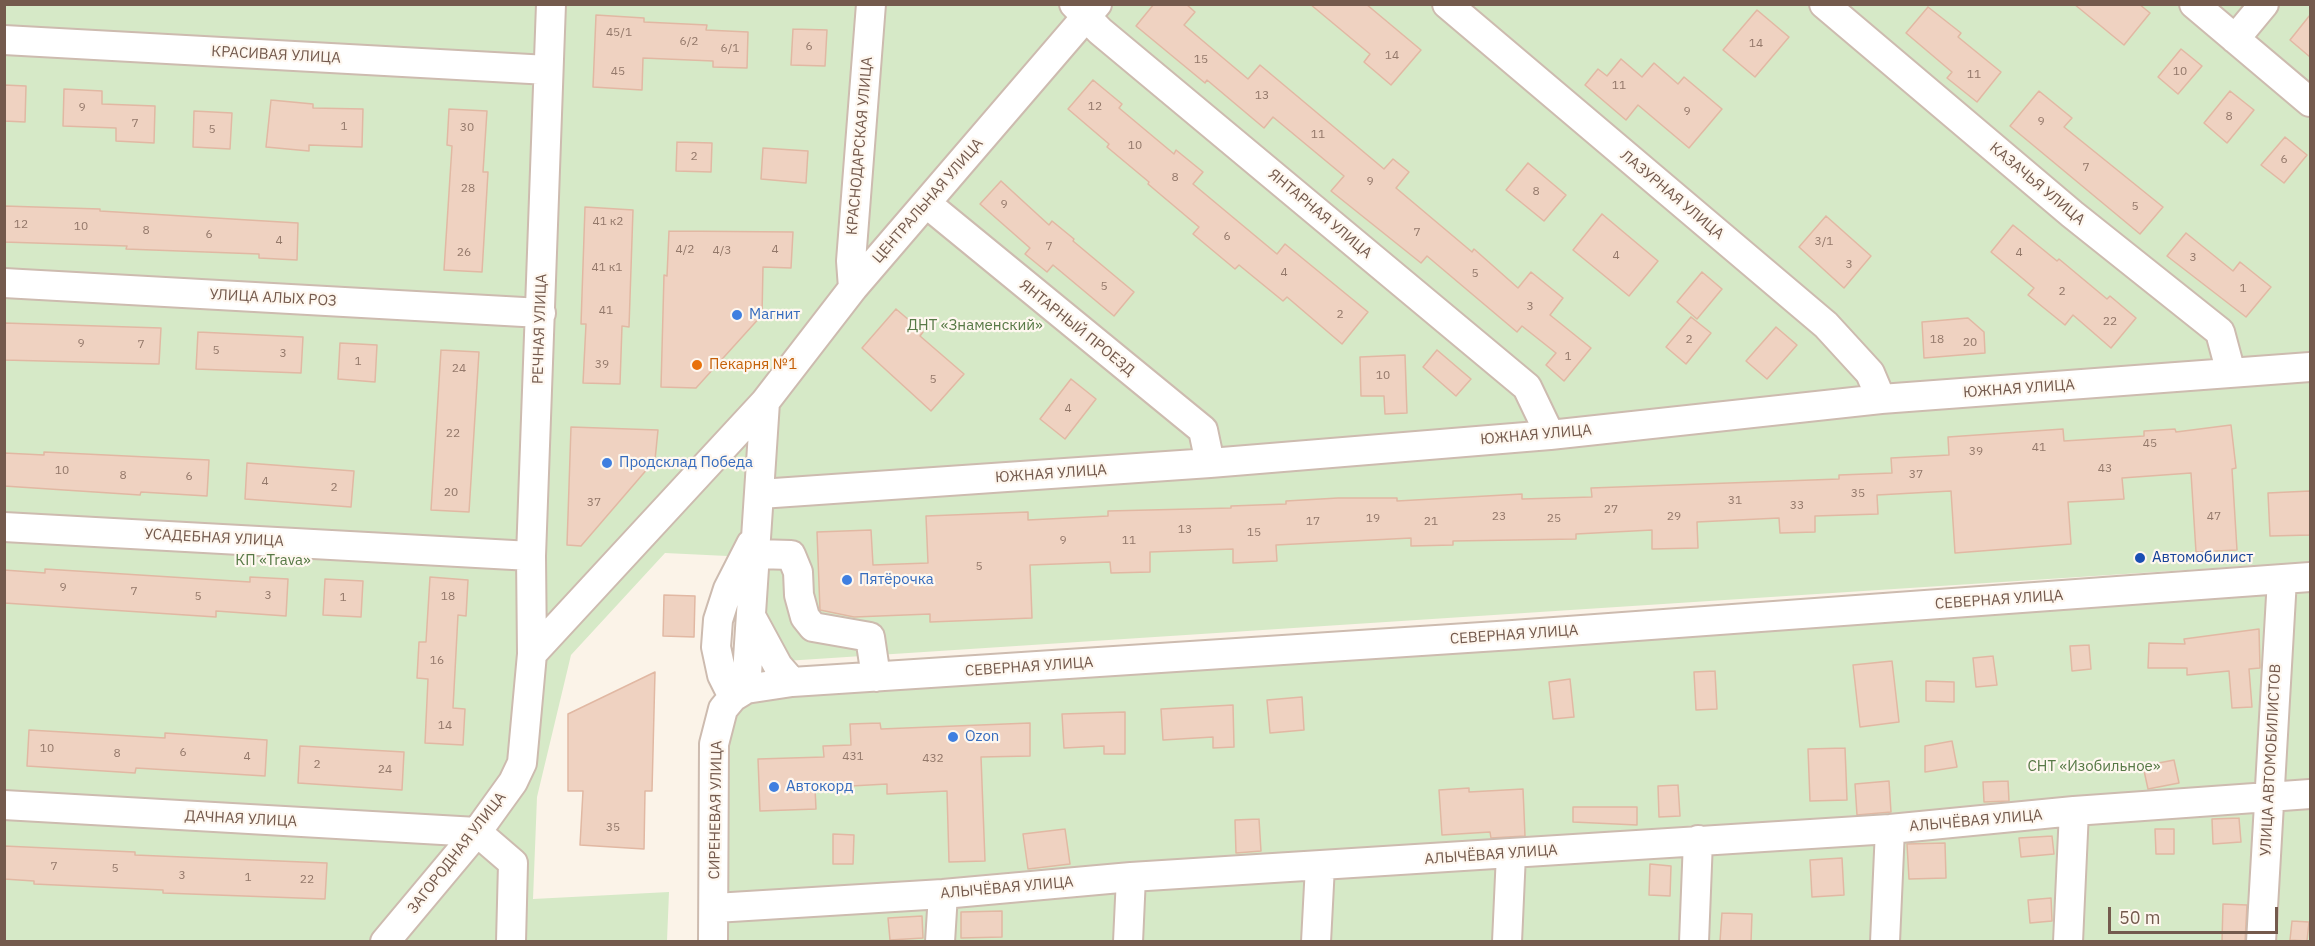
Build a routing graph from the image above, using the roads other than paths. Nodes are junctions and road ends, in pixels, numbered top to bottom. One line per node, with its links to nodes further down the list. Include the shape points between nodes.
1 (551, 4): 10 (street, РЕЧНАЯ УЛИЦА)
2 (871, 4): 14 (street, КРАСНОДАРСКАЯ УЛИЦА, via 851,261)
3 (1447, 4): 18 (street, ЛАЗУРНАЯ УЛИЦА, via 1826,326 1870,373)
4 (1824, 4): 17 (street, КАЗАЧЬЯ УЛИЦА, via 2072,214 2220,332)
5 (2194, 4): 8 (street)
6 (2264, 4): 8 (street)
7 (1086, 8): 12 (street, ЦЕНТРАЛЬНАЯ УЛИЦА); 20 (street, ЯНТАРНАЯ УЛИЦА, via 1109,38 1527,387)
8 (2235, 39): 11 (street)
9 (4, 40): 10 (street, КРАСИВАЯ УЛИЦА)
10 (548, 70): 15 (street, РЕЧНАЯ УЛИЦА)
11 (2310, 102)
12 (926, 204): 14 (street, ЦЕНТРАЛЬНАЯ УЛИЦА); 21 (street, ЯНТАРНЫЙ ПРОЕЗД, via 1203,430)
13 (4, 283): 15 (street, УЛИЦА АЛЫХ РОЗ)
14 (854, 288): 19 (street, ЦЕНТРАЛЬНАЯ УЛИЦА)
15 (541, 313): 25 (street, РЕЧНАЯ УЛИЦА)
16 (2310, 367): 17 (street, ЮЖНАЯ УЛИЦА)
17 (2230, 373): 18 (street, ЮЖНАЯ УЛИЦА)
18 (1881, 399): 20 (street, ЮЖНАЯ УЛИЦА)
19 (765, 402): 22 (street); 29 (street, ЦЕНТРАЛЬНАЯ УЛИЦА)
20 (1550, 435): 21 (street, ЮЖНАЯ УЛИЦА)
21 (1210, 463): 22 (street, ЮЖНАЯ УЛИЦА)
22 (760, 494): 24 (street)
23 (4, 527): 25 (street, УСАДЕБНАЯ УЛИЦА)
24 (756, 543): 28 (street); 30 (street, via 791,555 798,572 805,617 813,627 870,637); 32 (street, via 728,589 718,620 716,647 722,675)
25 (531, 556): 29 (street, РЕЧНАЯ УЛИЦА)
26 (2310, 578): 27 (street, СЕВЕРНАЯ УЛИЦА)
27 (2282, 579): 30 (street, СЕВЕРНАЯ УЛИЦА); 34 (street, УЛИЦА АВТОМОБИЛИСТОВ)
28 (751, 616): 31 (street, via 759,636); 32 (street)
29 (532, 654): 38 (street, ЗАГОРОДНАЯ УЛИЦА, via 522,763)
30 (876, 677): 31 (street, СЕВЕРНАЯ УЛИЦА)
31 (792, 682): 32 (street, СЕВЕРНАЯ УЛИЦА)
32 (739, 693): 44 (street, СИРЕНЕВАЯ УЛИЦА, via 723,709 714,744)
33 (2310, 794): 34 (street, АЛЫЧЁВАЯ УЛИЦА)
34 (2268, 796): 36 (street, АЛЫЧЁВАЯ УЛИЦА); 55 (street, УЛИЦА АВТОМОБИЛИСТОВ)
35 (4, 805): 38 (street, ДАЧНАЯ УЛИЦА)
36 (2074, 811): 37 (street, АЛЫЧЁВАЯ УЛИЦА); 54 (street)
37 (1890, 829): 39 (street, АЛЫЧЁВАЯ УЛИЦА); 53 (street)
38 (477, 832): 45 (street, ЗАГОРОДНАЯ УЛИЦА); 46 (street, via 513,863)
39 (1698, 840): 40 (street, АЛЫЧЁВАЯ УЛИЦА); 52 (street)
40 (1511, 854): 41 (street, АЛЫЧЁВАЯ УЛИЦА); 51 (street)
41 (1320, 866): 42 (street, АЛЫЧЁВАЯ УЛИЦА); 50 (street)
42 (1131, 877): 43 (street, АЛЫЧЁВАЯ УЛИЦА); 49 (street)
43 (943, 894): 44 (street, АЛЫЧЁВАЯ УЛИЦА); 48 (street)
44 (715, 908): 47 (street, СИРЕНЕВАЯ УЛИЦА)
45 (385, 942)
46 (511, 942)
47 (713, 942)
48 (940, 942)
49 (1128, 942)
50 (1316, 942)
51 (1507, 942)
52 (1694, 942)
53 (1885, 942)
54 (2068, 942)
55 (2261, 942)

